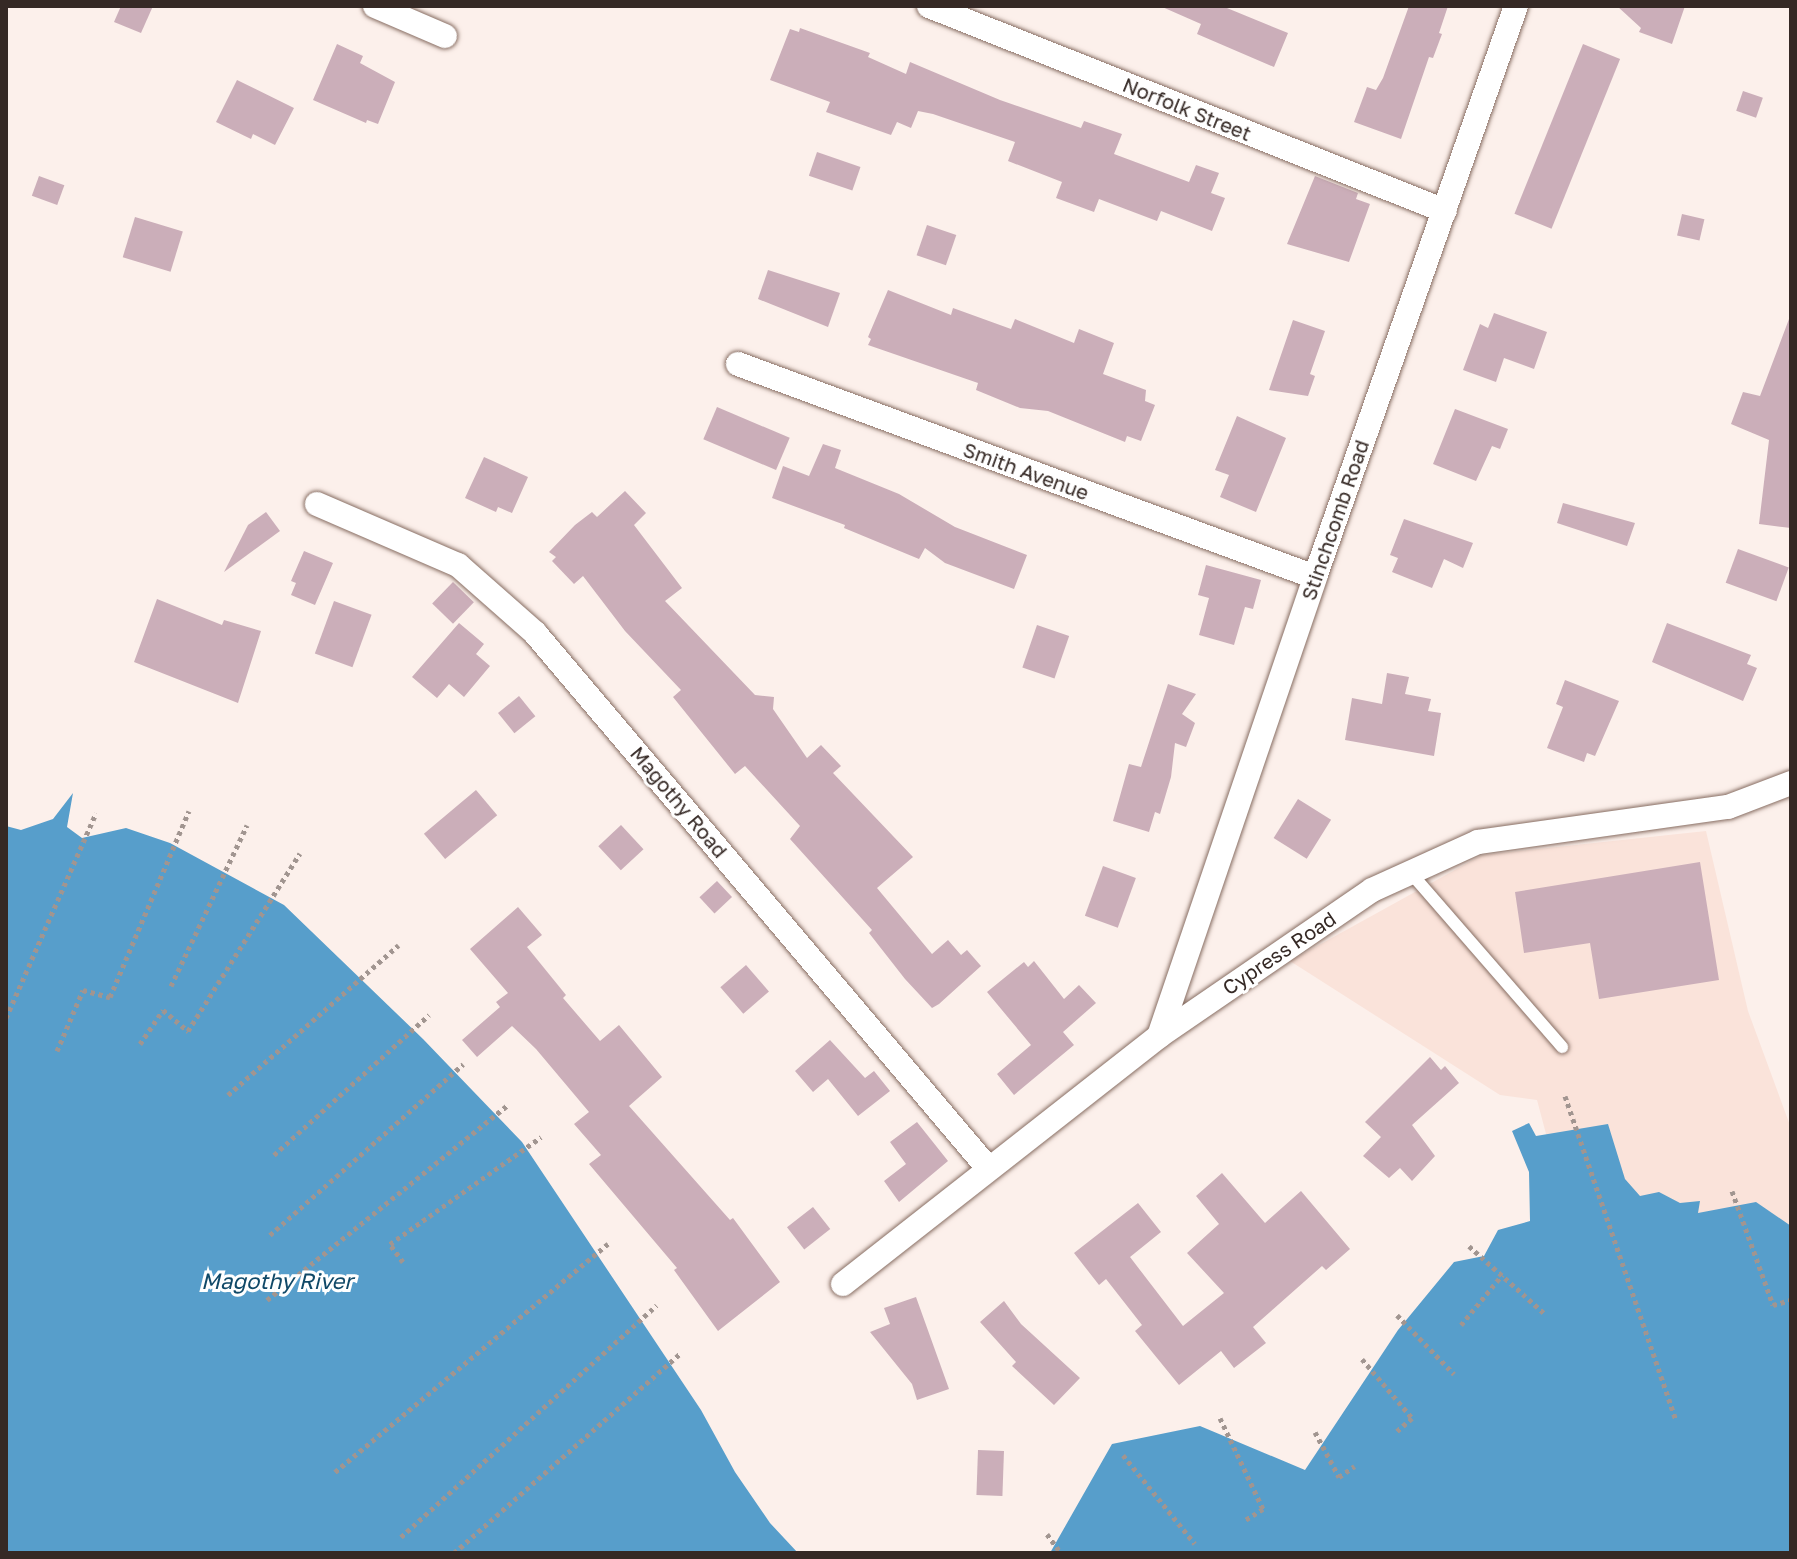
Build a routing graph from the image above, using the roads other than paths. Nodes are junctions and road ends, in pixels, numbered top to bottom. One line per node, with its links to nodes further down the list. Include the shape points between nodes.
1 (375, 6): 4 (street)
2 (929, 6): 5 (street, Norfolk Street)
3 (1516, 6): 5 (street, Stinchcomb Road)
4 (445, 36)
5 (1445, 211): 8 (street, Stinchcomb Road)
6 (738, 364): 8 (street, Smith Avenue)
7 (317, 504): 13 (street, Magothy Road, via 458,565 535,633)
8 (1315, 577): 11 (street, Stinchcomb Road)
9 (1791, 783): 10 (street, Cypress Road, via 1728,807 1478,842)
10 (1410, 872): 11 (street, Cypress Road, via 1372,890); 12 (lane)
11 (1159, 1036): 13 (street, Cypress Road)
12 (1562, 1047)
13 (987, 1167): 14 (street, Cypress Road)
14 (843, 1284)

